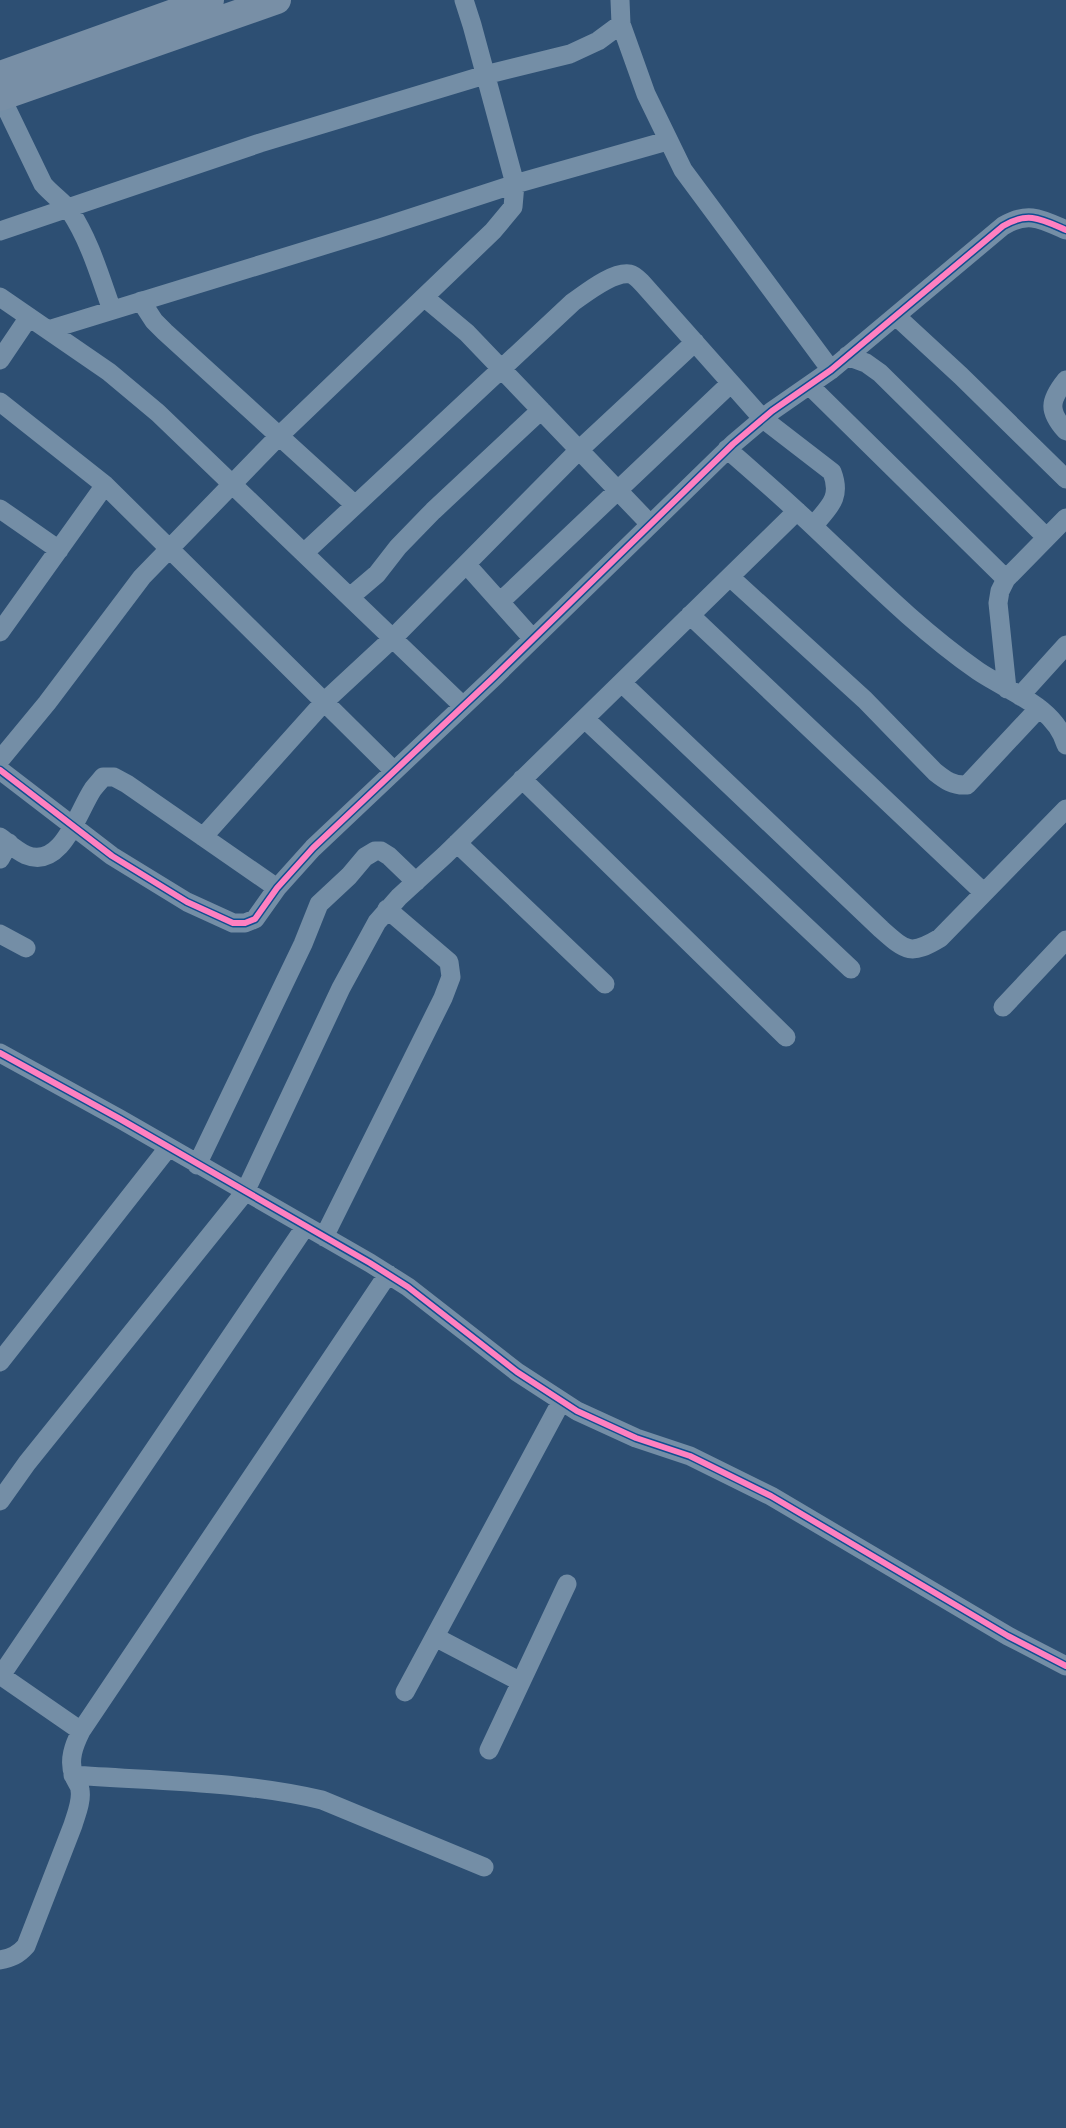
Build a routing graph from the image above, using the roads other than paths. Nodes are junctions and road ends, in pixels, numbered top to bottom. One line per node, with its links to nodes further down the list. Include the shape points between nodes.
1 (210, 0): 7 (highway)
2 (277, 0): 7 (highway)
3 (464, 0): 6 (street)
4 (620, 0): 5 (street)
5 (621, 24): 6 (street, via 598,41 570,54); 8 (street)
6 (485, 75): 9 (street); 10 (street, via 260,143)
7 (0, 89): 10 (street, via 43,184)
8 (667, 141): 9 (street); 24 (street, via 697,191)
9 (515, 184): 14 (street, via 513,206 505,217); 15 (street)
10 (69, 209): 12 (street); 16 (street, via 88,244)
11 (1066, 230): 17 (street, via 1034,218 1016,218)
12 (0, 231)
13 (0, 296): 18 (street)
14 (424, 297): 23 (street, via 467,333); 32 (street)
15 (141, 301): 16 (street); 32 (street, via 164,332)
16 (112, 310): 19 (street)
17 (896, 316): 21 (street); 35 (street)
18 (29, 317): 19 (street); 22 (street)
19 (48, 330): 36 (street, via 138,394)
20 (694, 342): 23 (street, via 643,284 632,274 621,274 572,302); 26 (street); 34 (street)
21 (848, 356): 24 (street); 45 (street, via 880,373)
22 (0, 360)
23 (501, 369): 29 (street); 39 (street)
24 (831, 370): 27 (street)
25 (1066, 380): 31 (street, via 1052,405 1053,414)
26 (731, 383): 30 (street); 38 (street)
27 (810, 386): 30 (street); 51 (street)
28 (0, 402): 37 (street)
29 (541, 410): 34 (street); 52 (street, via 433,511 376,574)
30 (762, 418): 33 (street); 44 (street, via 832,472 836,483 834,501)
31 (1066, 431)
32 (278, 436): 36 (street); 39 (street)
33 (727, 449): 41 (street); 43 (street)
34 (579, 450): 38 (street); 49 (street)
35 (1066, 479)
36 (231, 483): 47 (street); 48 (street)
37 (105, 485): 46 (street); 47 (street)
38 (618, 490): 43 (street); 53 (street)
39 (355, 505): 48 (street)
40 (0, 509): 46 (street)
41 (797, 511): 44 (street); 50 (street)
42 (1066, 518): 45 (street)
43 (650, 524): 57 (street)
44 (814, 526): 60 (street, via 950,649)
45 (1046, 537): 51 (street)
46 (59, 550): 55 (street)
47 (170, 551): 61 (street); 66 (street, via 131,591)
48 (304, 553): 52 (street)
49 (466, 564): 53 (street); 56 (street)
50 (730, 576): 54 (street); 63 (street, via 865,700 935,772 953,784 967,785)
51 (1006, 579): 60 (street, via 998,603)
52 (350, 597): 56 (street)
53 (500, 602): 57 (street)
54 (690, 615): 59 (street); 77 (street)
55 (0, 632)
56 (392, 638): 61 (street); 62 (street)
57 (533, 639): 62 (street)
58 (1066, 644): 60 (street)
59 (622, 683): 64 (street); 77 (street, via 904,948 916,950 940,938)
60 (1014, 692): 63 (street)
61 (324, 702): 68 (street); 72 (street)
62 (463, 706): 68 (street)
63 (1039, 708): 65 (street, via 1058,725)
64 (584, 719): 69 (street); 82 (street)
65 (1066, 745)
66 (0, 760)
67 (0, 770): 71 (street)
68 (394, 771): 76 (street, via 313,848)
69 (522, 779): 73 (street); 85 (street)
70 (1066, 809): 77 (street)
71 (73, 826): 72 (street, via 103,777 114,777); 74 (street, via 62,844 39,857); 76 (street, via 112,856 179,897 233,923 245,924 255,920)
72 (203, 837): 76 (street)
73 (457, 843): 75 (street); 83 (street)
74 (3, 847)
75 (416, 882): 78 (street); 88 (street, via 389,856 375,851 365,857 319,904)
76 (277, 888)
77 (984, 894)
78 (387, 909): 89 (street, via 355,960); 91 (street, via 449,962 451,978)
79 (0, 934): 80 (street)
80 (26, 948)
81 (1063, 950): 84 (street)
82 (851, 969)
83 (604, 984)
84 (1003, 1007)
85 (786, 1037)
86 (0, 1053): 87 (street)
87 (168, 1148): 88 (street); 93 (street)
88 (197, 1165): 89 (street)
89 (244, 1192): 90 (street); 95 (street)
90 (305, 1226): 91 (street); 99 (street)
91 (324, 1237): 92 (street)
92 (388, 1274): 94 (street, via 498,1359); 102 (street)
93 (0, 1362)
94 (561, 1402): 97 (street); 98 (street, via 616,1430 690,1456 771,1496 1008,1636)
95 (0, 1501)
96 (567, 1584): 100 (street)
97 (435, 1637): 100 (street); 101 (street)
98 (1066, 1666)
99 (0, 1676): 102 (street)
100 (521, 1682): 103 (street)
101 (404, 1692)
102 (81, 1731): 104 (street, via 73,1747)
103 (489, 1750)
104 (73, 1775): 105 (street, via 262,1789 301,1795 322,1800); 106 (street, via 80,1790 79,1808 26,1946 11,1958)
105 (484, 1867)
106 (0, 1960)

